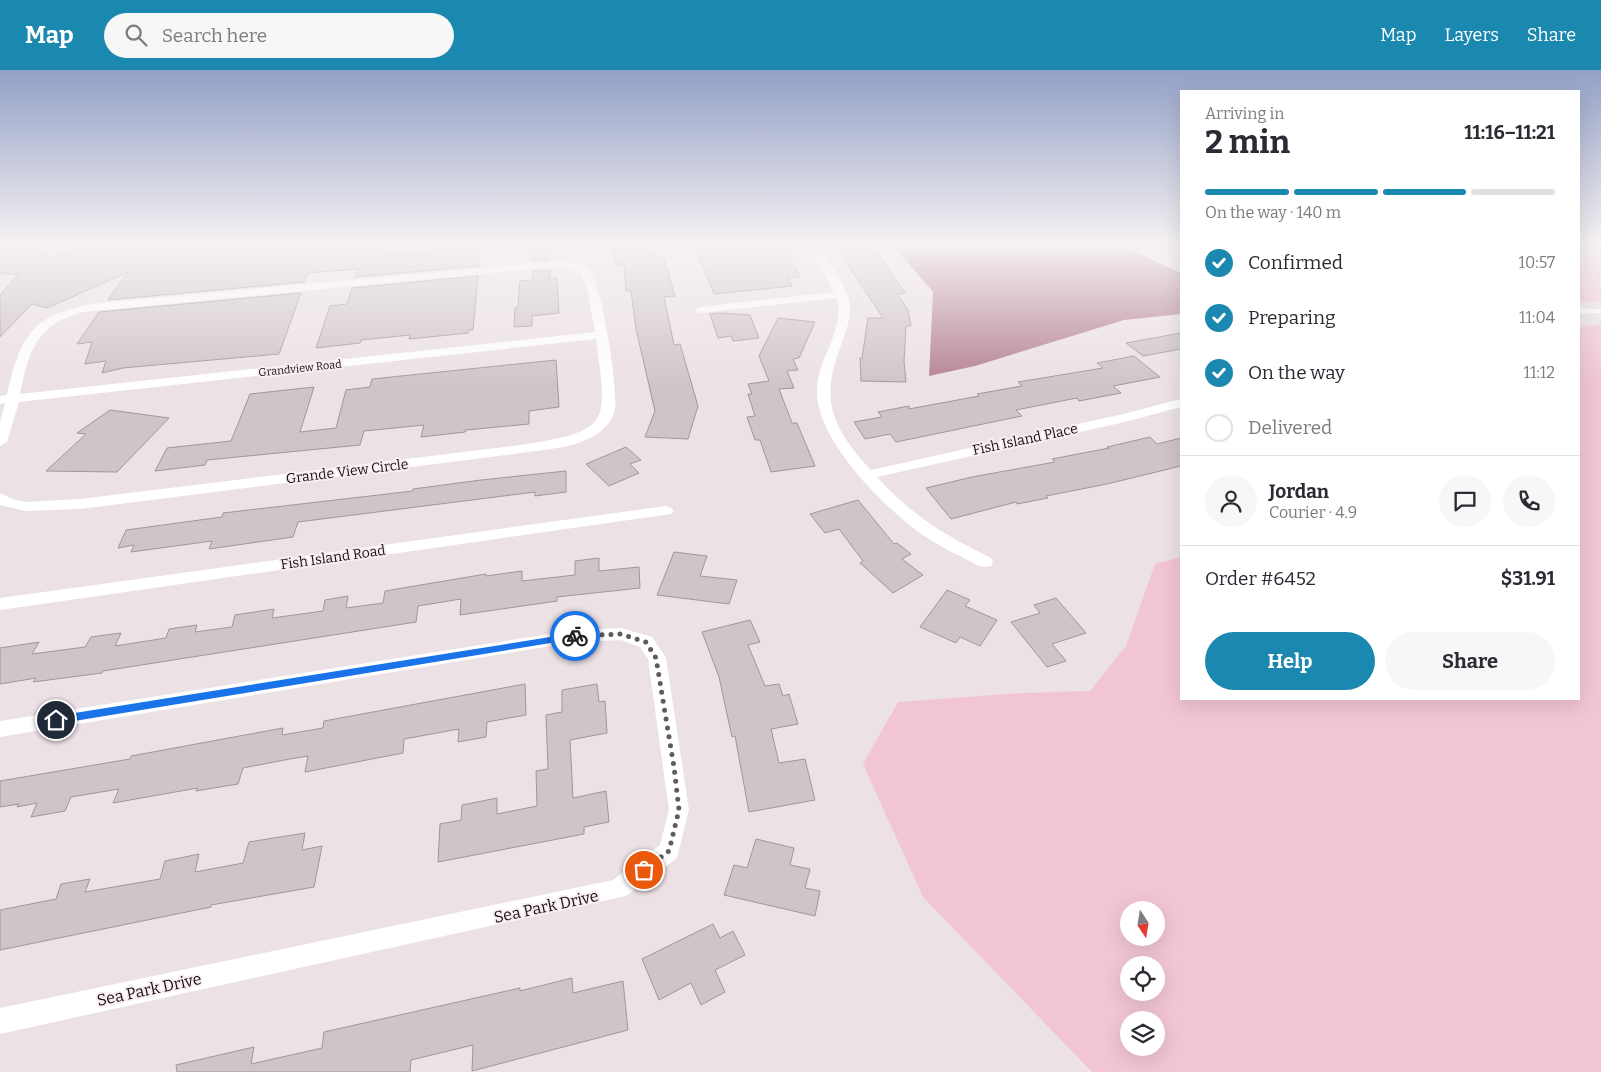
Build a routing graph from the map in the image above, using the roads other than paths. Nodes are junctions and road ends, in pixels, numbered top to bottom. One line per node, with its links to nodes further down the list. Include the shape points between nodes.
1 (251, 292): 8 (street, Grande View Circle, via 98,306 71,312 38,329 27,345)
2 (592, 292): 7 (street, Grande View Circle)
3 (841, 294): 4 (street); 11 (street, via 844,306 838,339 824,378 823,402 840,439)
4 (700, 310)
5 (1582, 310): 6 (lane)
6 (1601, 311)
7 (601, 335): 8 (street, Grandview Road); 12 (street, Grande View Circle, via 609,404 607,416 597,428 569,441 80,504 26,506 4,502)
8 (6, 399): 10 (street, via 9,417)
9 (1180, 403): 11 (street, Fish Island Place)
10 (0, 442)
11 (868, 476): 14 (street, via 920,526)
12 (0, 498)
13 (666, 510): 15 (street, Fish Island Road)
14 (985, 562)
15 (0, 604)
16 (0, 728): 17 (street, Sea Park Drive, via 566,637 621,634 646,642 656,658 679,810 669,851 618,890)
17 (0, 1021)

